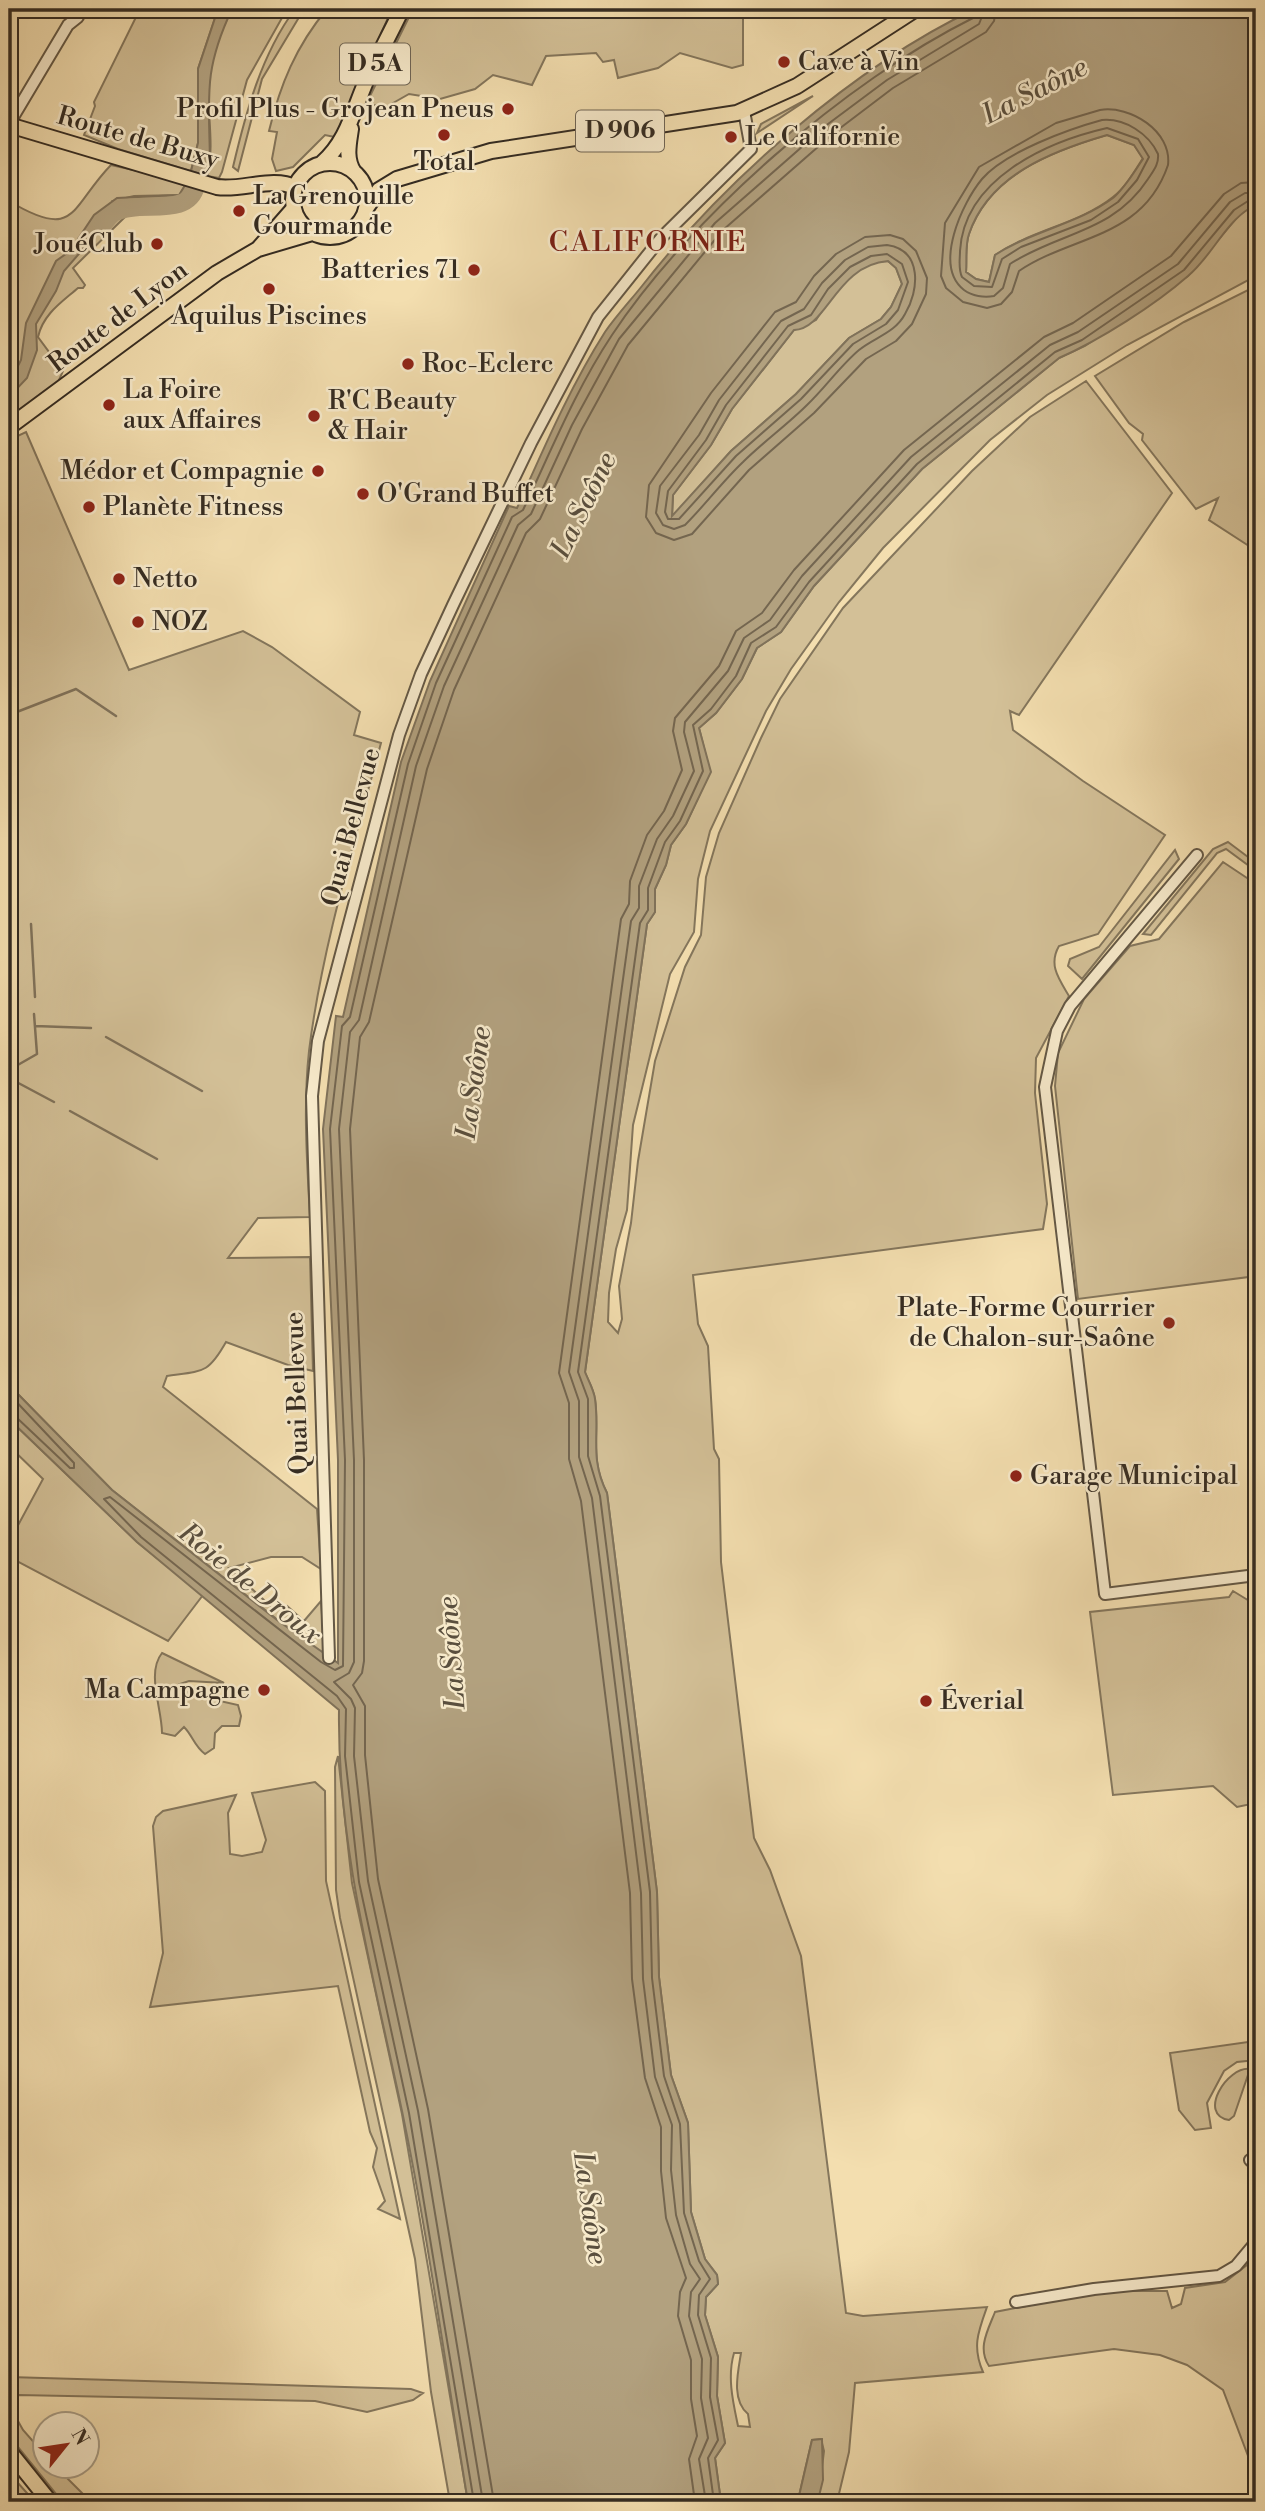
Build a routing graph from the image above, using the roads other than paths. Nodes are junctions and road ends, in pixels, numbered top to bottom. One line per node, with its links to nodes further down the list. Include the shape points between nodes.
1 (402, 9): 5 (main road, D 5A)
2 (916, 9): 4 (main road, D 906, via 797,86)
3 (78, 17): 6 (street, via 68,25)
4 (744, 111): 9 (main road, D 906, via 491,151); 18 (street, Quai Bellevue, via 751,149 661,238 587,335 485,534 421,674 399,735 318,1041 312,1096)
5 (352, 121): 7 (main road, D 5A); 8 (main road, D 5A, via 348,151 350,166)
6 (9, 125): 10 (main road, Route de Buxy, via 217,187 281,182)
7 (322, 163): 8 (main road, via 345,165); 10 (main road, via 301,176)
8 (357, 174): 9 (main road, D 906); 11 (main road, via 366,191)
9 (397, 179): 11 (main road, D 906, via 379,190)
10 (295, 187): 12 (main road)
11 (367, 207): 13 (main road, via 363,218 345,234)
12 (294, 208): 13 (main road, via 301,223); 14 (main road, Route de Lyon)
13 (313, 233): 14 (main road, Route de Lyon)
14 (258, 249): 15 (main road, Route de Lyon, via 217,273)
15 (9, 427)
16 (1198, 855): 17 (street, via 1070,1006 1057,1031 1045,1087 1105,1594)
17 (1256, 1575)
18 (329, 1658)
19 (1256, 2242): 20 (street, via 1236,2266 1219,2276)
20 (1016, 2302)
21 (9, 2451): 22 (main road)
22 (50, 2502)

